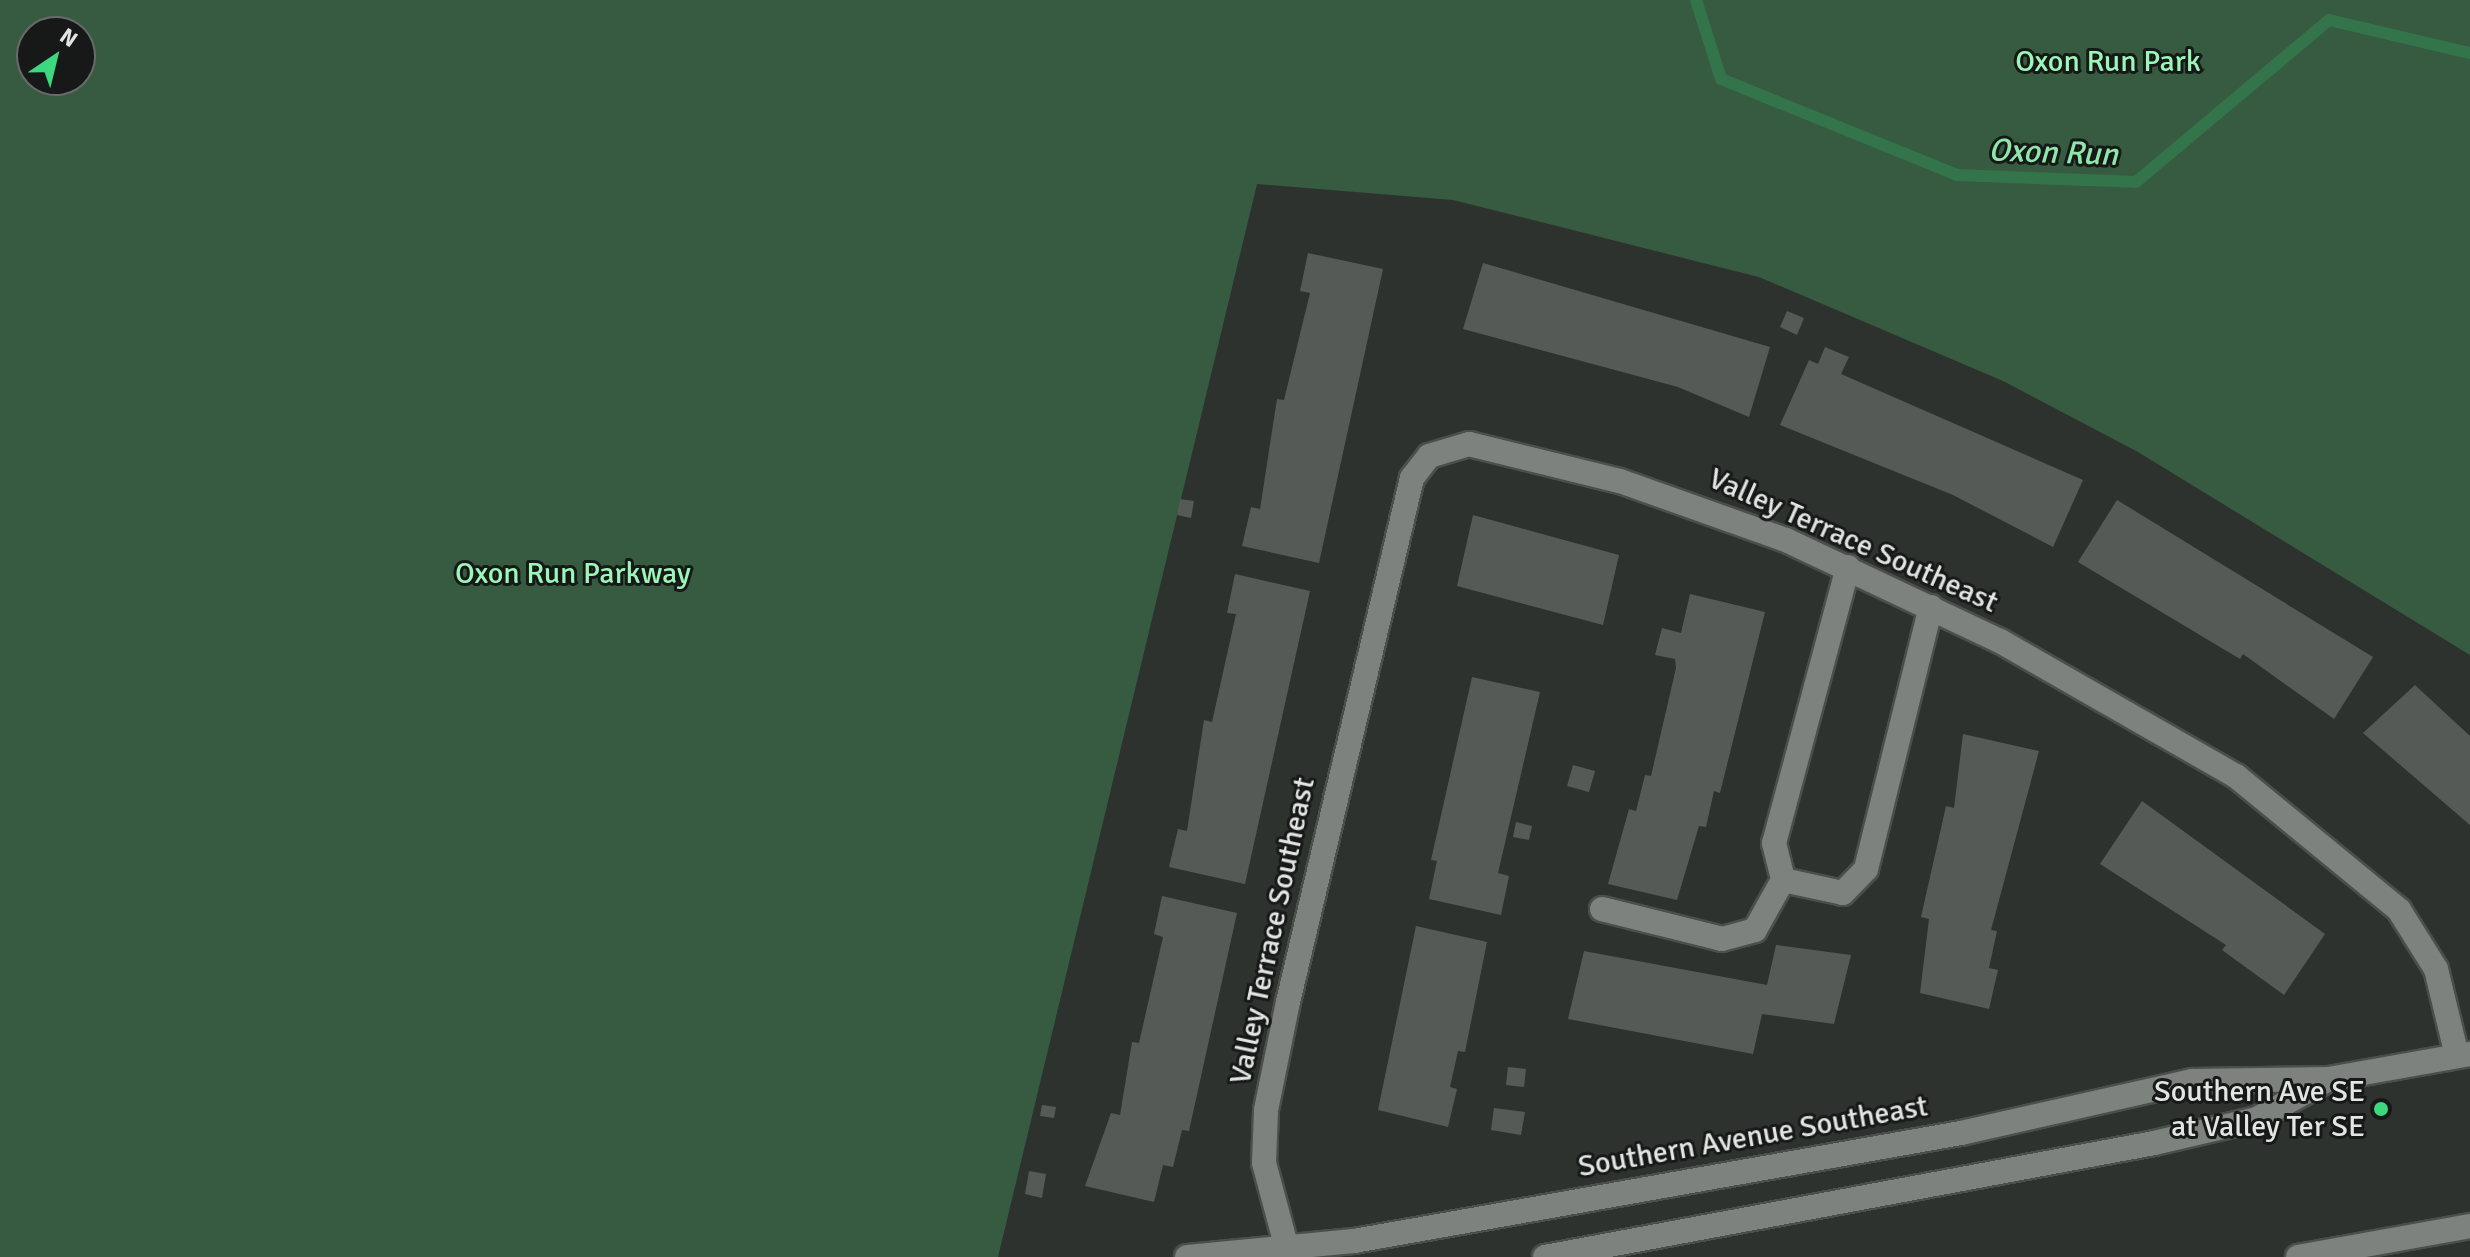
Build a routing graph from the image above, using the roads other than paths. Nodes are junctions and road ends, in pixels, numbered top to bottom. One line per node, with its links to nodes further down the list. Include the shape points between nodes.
1 (1848, 567): 2 (main road, Valley Terrace Southeast); 3 (main road, via 1774,843); 8 (main road, Valley Terrace Southeast, via 1704,507 1515,454 1469,444 1441,449 1419,467 1372,639 1266,1110 1264,1163)
2 (1931, 607): 3 (main road, via 1866,869 1843,893); 5 (main road, Valley Terrace Southeast, via 2122,706 2236,776 2347,862 2399,910 2436,969)
3 (1783, 880): 4 (main road, via 1755,930 1722,939)
4 (1602, 909)
5 (2463, 1055): 6 (main road, Southern Avenue Southeast)
6 (2329, 1079): 8 (main road, Southern Avenue Southeast, via 2192,1081 1961,1133); 10 (main road, Southern Avenue Southeast, via 2257,1119 2154,1143)
7 (2470, 1226): 11 (main road)
8 (1287, 1251): 9 (main road, Southern Avenue Southeast)
9 (1187, 1257)
10 (1545, 1257)
11 (2298, 1257)

